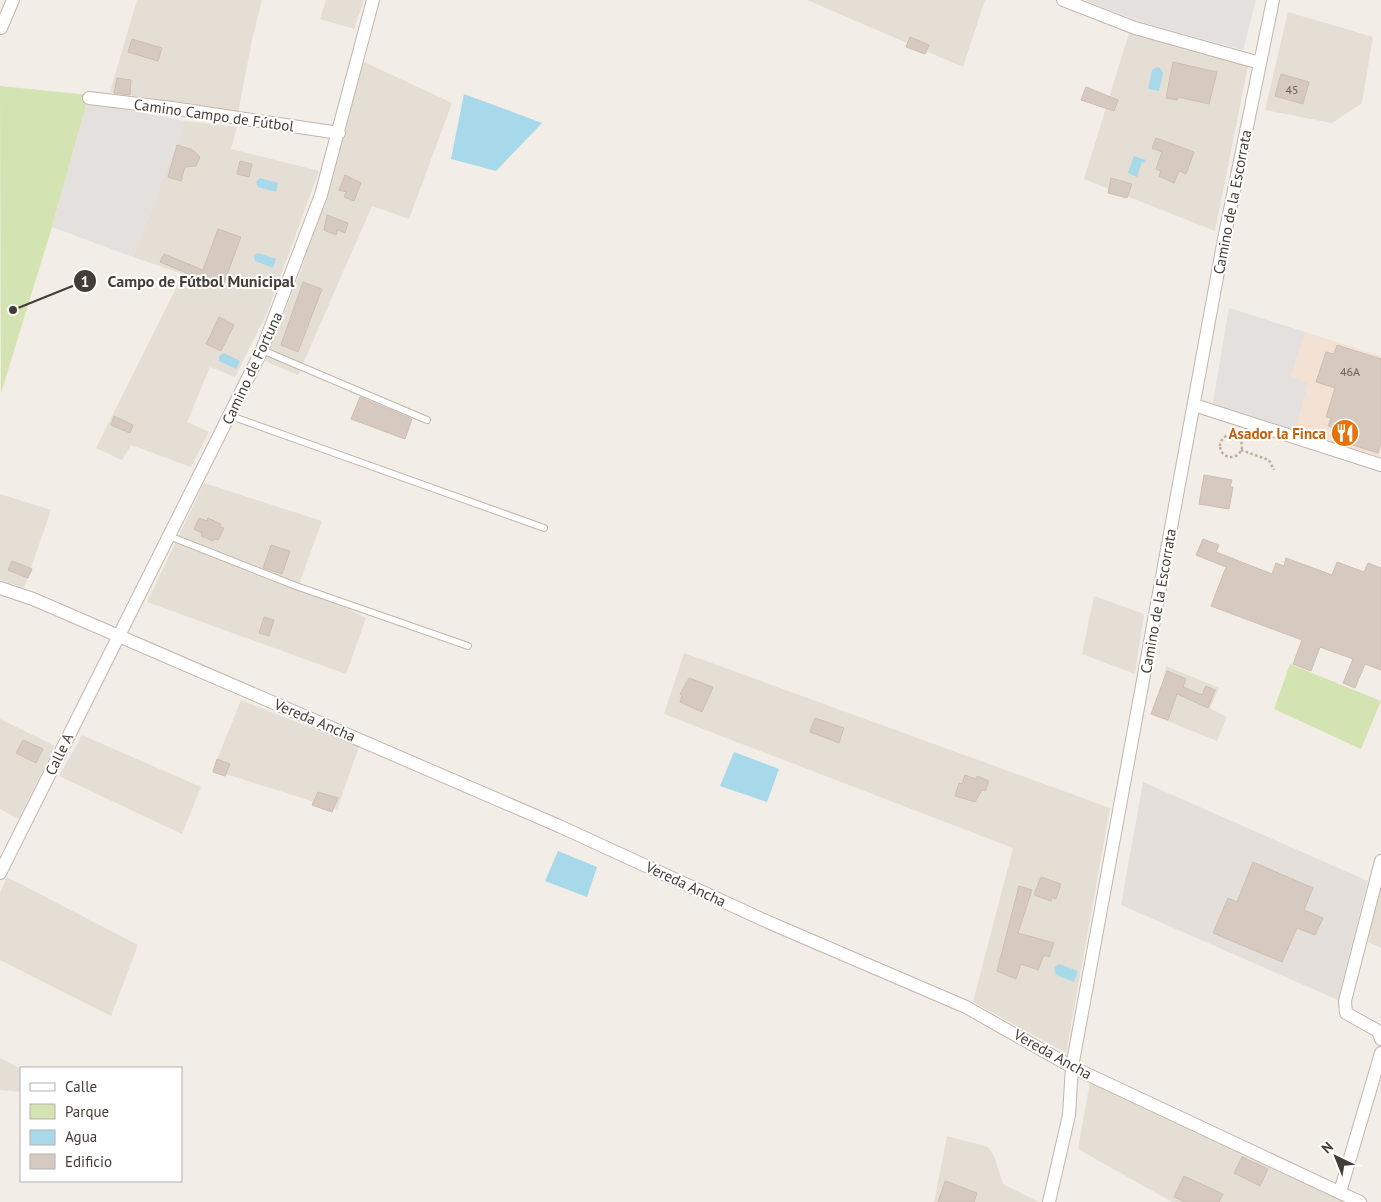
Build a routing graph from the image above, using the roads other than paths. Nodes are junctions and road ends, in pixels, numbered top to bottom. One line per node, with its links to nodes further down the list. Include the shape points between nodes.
1 (13, 0): 5 (street)
2 (373, 0): 8 (street, Camino de Fortuna)
3 (1063, 0): 6 (street, via 1135,28)
4 (1273, 0): 6 (street, Camino de la Escorrata)
5 (1, 28)
6 (1260, 63): 10 (street, Camino de la Escorrata)
7 (89, 98): 8 (street, Camino Campo de Fútbol)
8 (339, 132): 9 (street, Camino de Fortuna, via 321,196)
9 (262, 350): 11 (street, Camino de Fortuna); 12 (lane)
10 (1194, 405): 13 (street); 23 (street, Camino de la Escorrata)
11 (231, 416): 14 (lane); 15 (street, Camino de Fortuna)
12 (427, 420)
13 (1381, 464)
14 (544, 528)
15 (169, 536): 17 (street, Camino de Fortuna); 18 (lane, via 296,586)
16 (0, 588): 17 (street, Vereda Ancha)
17 (118, 636): 20 (street, Calle A); 23 (street, Vereda Ancha, via 559,826 768,922 966,1007)
18 (468, 646)
19 (1381, 860): 21 (street, via 1345,1001 1346,1013 1378,1031)
20 (0, 873)
21 (1381, 1039)
22 (1381, 1053): 24 (street)
23 (1072, 1067): 24 (street, Vereda Ancha); 25 (street, Camino de la Escorrata, via 1069,1115)
24 (1340, 1192): 26 (street, Vereda Ancha)
25 (1049, 1202)
26 (1360, 1202)

